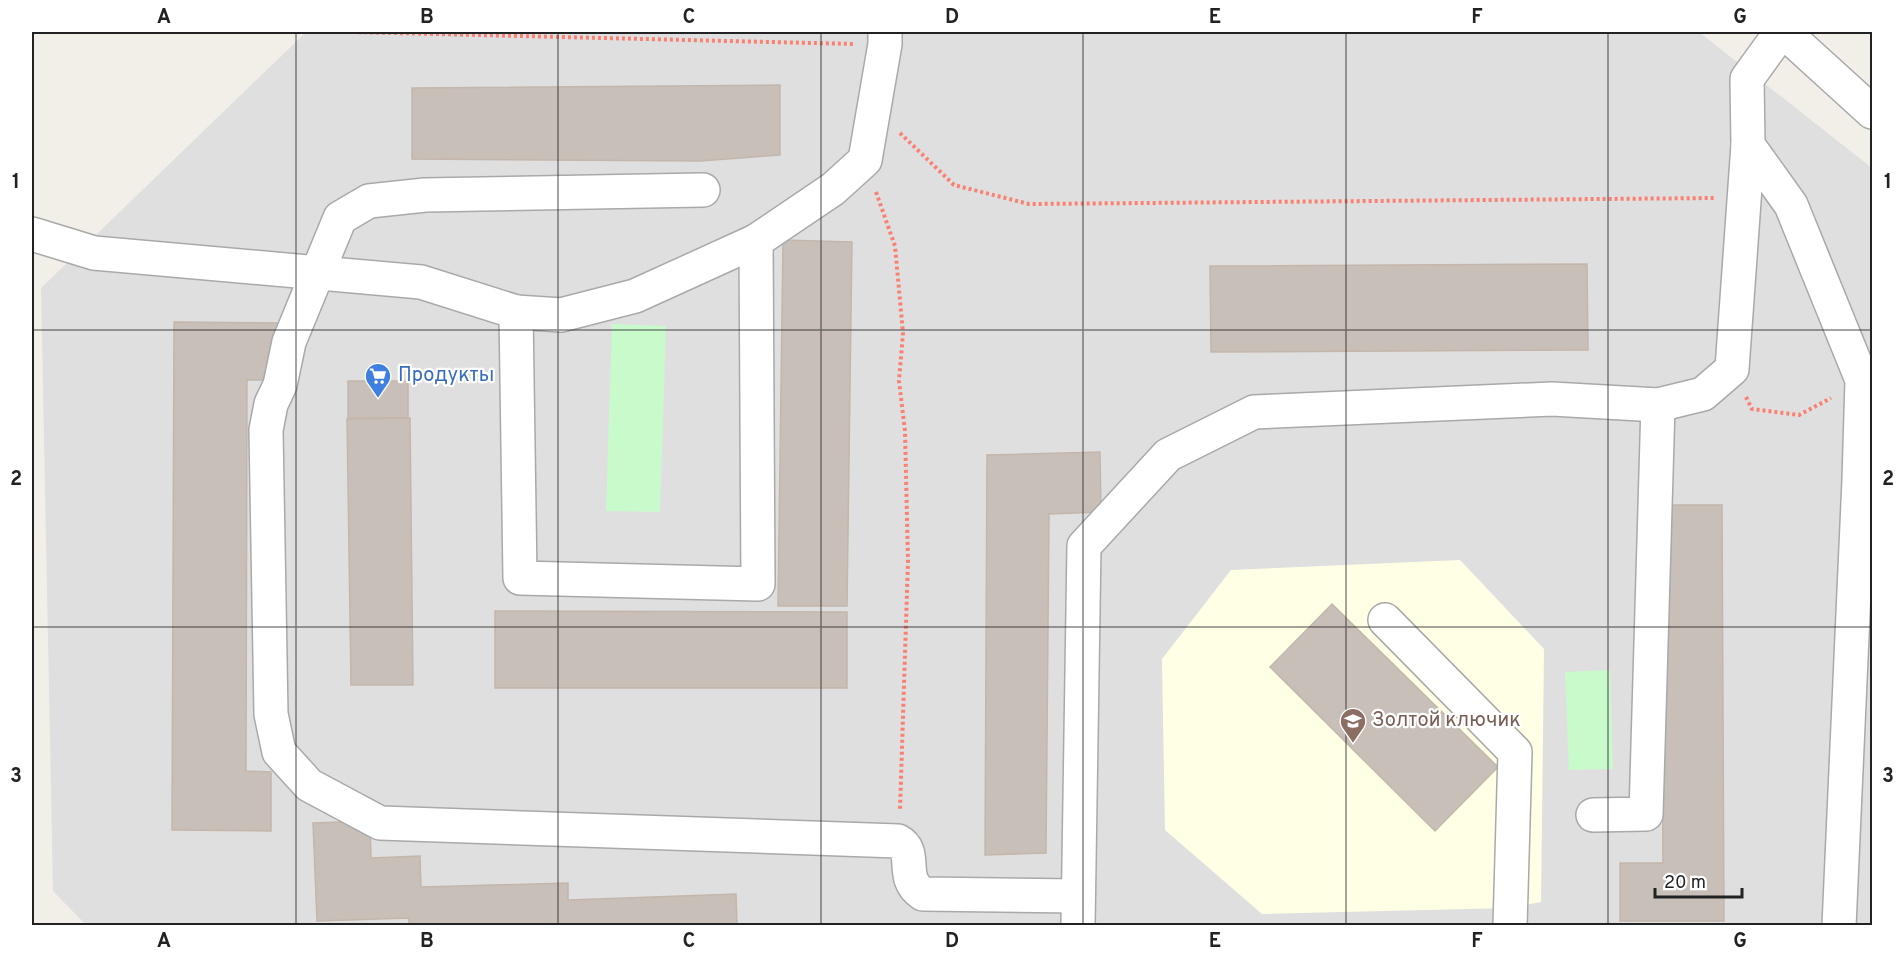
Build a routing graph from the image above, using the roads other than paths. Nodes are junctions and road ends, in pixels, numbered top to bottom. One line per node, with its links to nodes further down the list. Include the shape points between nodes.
1 (1783, 32): 3 (street); 4 (street, via 1747,79)
2 (885, 38): 7 (street, via 865,160 833,189)
3 (1872, 112)
4 (1748, 145): 10 (street, via 1732,369 1703,394); 11 (street, via 1791,205 1862,381)
5 (703, 190): 8 (street, via 425,195 369,201 340,218)
6 (32, 234): 8 (street, via 94,253)
7 (756, 241): 9 (street, via 635,296 561,315); 9 (street, via 758,584 520,578)
8 (319, 274): 9 (street, via 421,282); 14 (street, via 289,342 266,430 271,714 279,752 309,785 380,823 898,841 907,851 910,880 923,894)
9 (516, 312)
10 (1658, 405): 13 (street, via 1646,814); 14 (street, via 1552,399 1254,412 1168,455 1084,546)
11 (1866, 482): 16 (street)
12 (1385, 620): 15 (street, via 1515,752)
13 (1593, 815)
14 (1078, 911)
15 (1510, 926)
16 (1839, 926)

